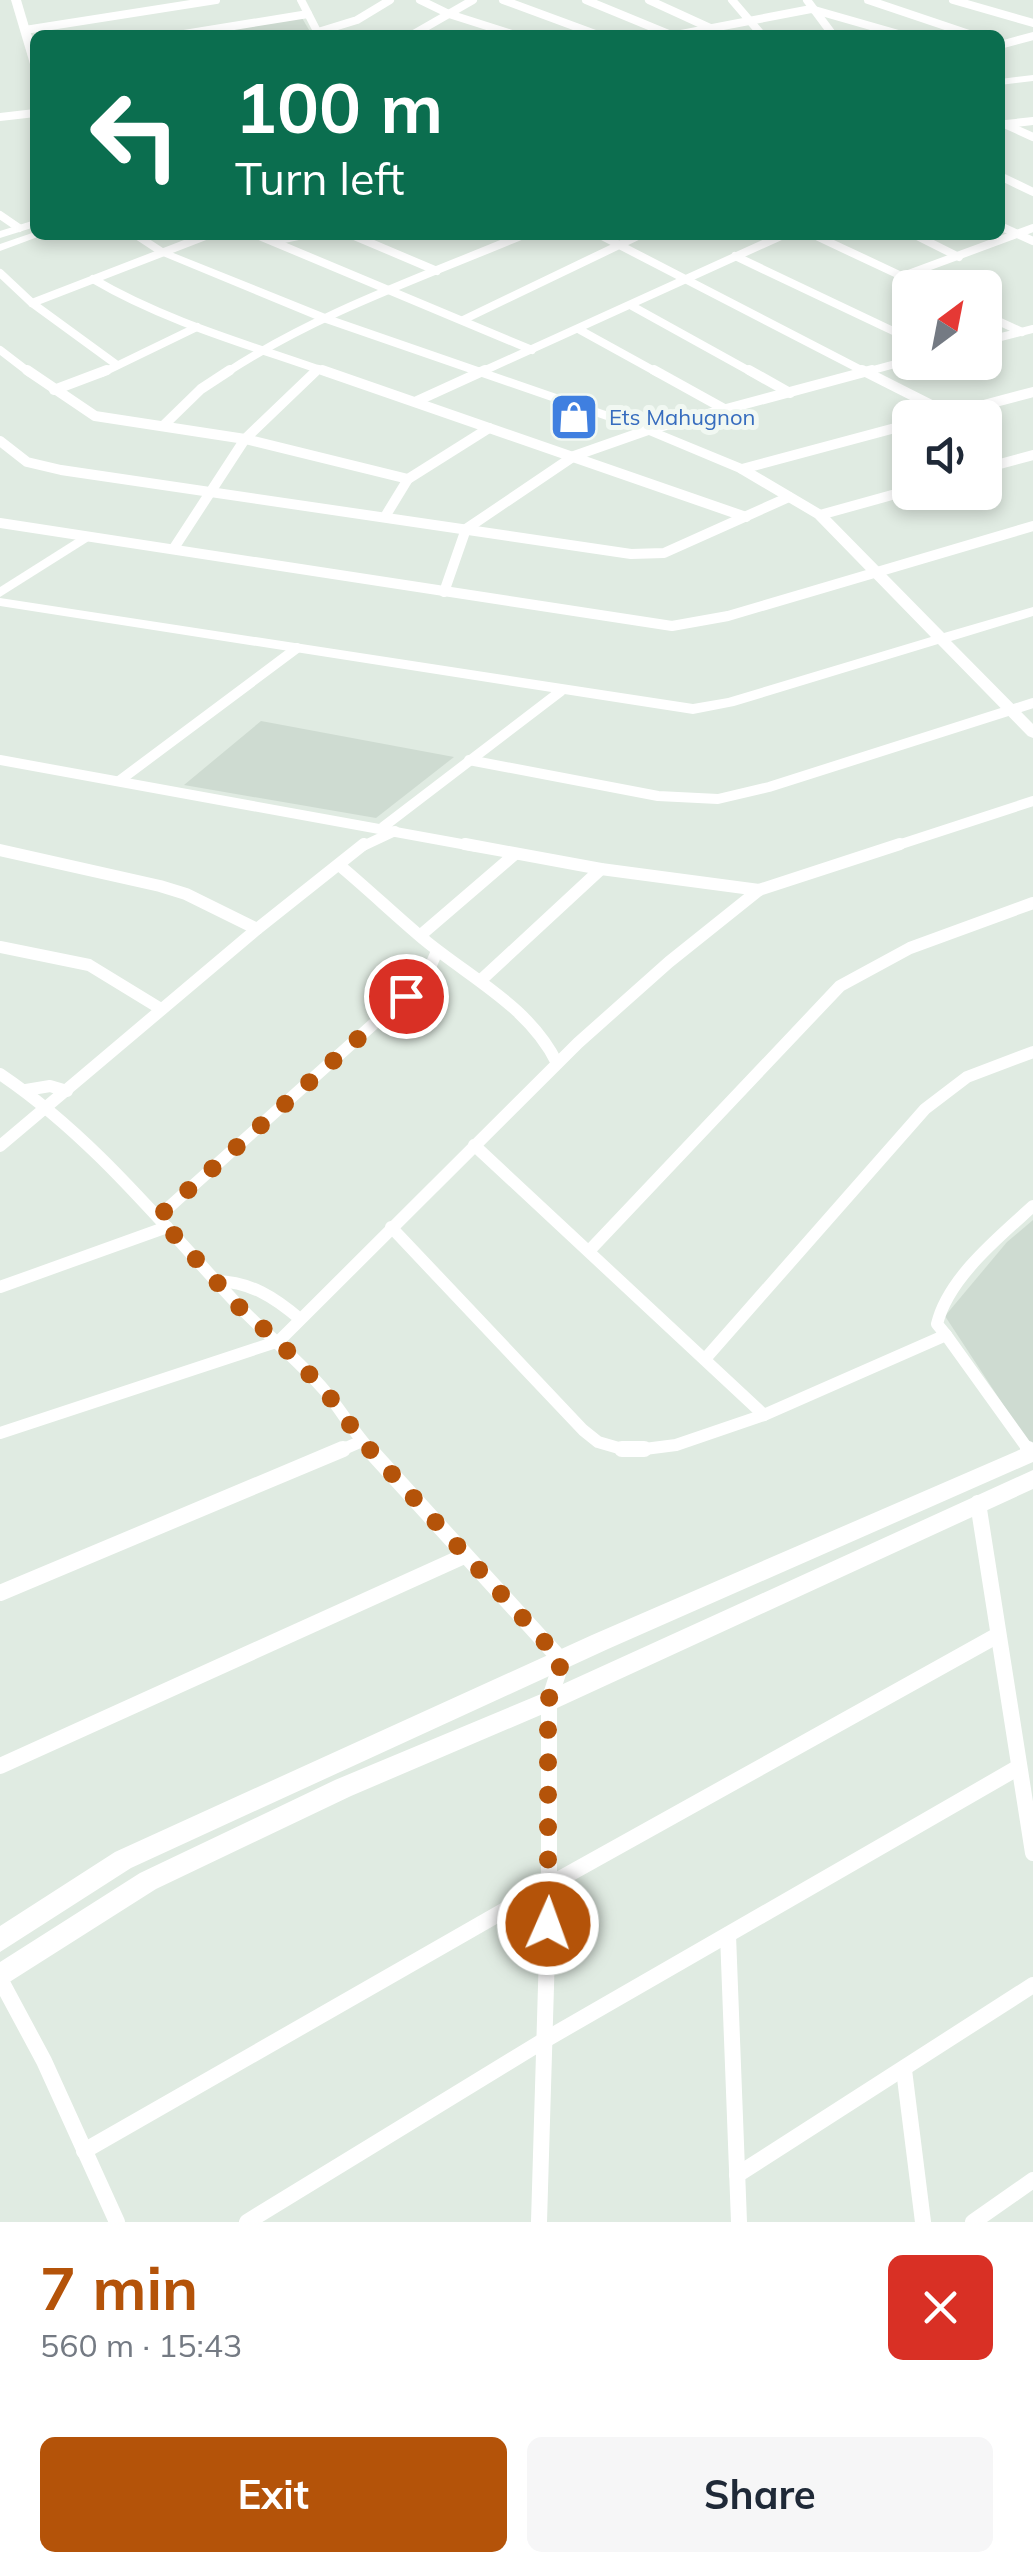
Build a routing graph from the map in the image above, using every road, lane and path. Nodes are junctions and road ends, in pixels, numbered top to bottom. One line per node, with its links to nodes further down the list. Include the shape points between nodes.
1 (16, 0): 22 (street)
2 (100, 0): 18 (street)
3 (216, 0): 14 (street)
4 (300, 0): 16 (street)
5 (390, 0): 25 (street)
6 (420, 0): 17 (street)
7 (473, 0): 17 (street)
8 (503, 0): 28 (street)
9 (586, 0): 29 (street)
10 (648, 0): 21 (street)
11 (732, 0): 19 (street)
12 (868, 0): 34 (street)
13 (953, 0): 20 (street)
14 (186, 2): 18 (street)
15 (809, 4): 19 (street); 32 (street); 33 (street)
16 (308, 14): 23 (street); 24 (street)
17 (449, 14): 26 (street); 27 (street)
18 (110, 17): 22 (street)
19 (750, 21): 21 (street); 31 (street)
20 (1033, 23)
21 (712, 28): 30 (street)
22 (25, 30): 37 (street)
23 (209, 30)
24 (316, 30)
25 (327, 30)
26 (421, 30)
27 (499, 30)
28 (584, 30)
29 (661, 30)
30 (701, 30)
31 (758, 30)
32 (829, 30)
33 (887, 30)
34 (957, 30)
35 (1033, 36): 36 (street)
36 (1005, 43)
37 (30, 47)
38 (1033, 70): 39 (street)
39 (1005, 73)
40 (1033, 78): 41 (street)
41 (1005, 81)
42 (30, 114): 43 (street)
43 (0, 117)
44 (1033, 121): 45 (street)
45 (1005, 124)
46 (1005, 126): 47 (street)
47 (1033, 137)
48 (1005, 178): 49 (street)
49 (1033, 192)
50 (0, 215): 52 (street)
51 (30, 225): 52 (street)
52 (19, 228): 56 (street)
53 (1005, 228): 55 (street)
54 (1033, 228): 55 (street)
55 (1018, 234): 58 (street); 71 (street)
56 (0, 235)
57 (30, 237): 74 (street)
58 (1005, 239)
59 (143, 240): 75 (street)
60 (194, 240): 75 (street)
61 (268, 240): 72 (street)
62 (281, 240): 72 (street)
63 (364, 240): 79 (street)
64 (511, 240): 79 (street)
65 (610, 240): 73 (street)
66 (628, 240): 73 (street)
67 (772, 240): 76 (street)
68 (825, 240): 80 (street)
69 (925, 240): 77 (street)
70 (1003, 240): 77 (street)
71 (1033, 241)
72 (272, 242): 84 (street)
73 (618, 244): 83 (street); 88 (street)
74 (0, 248)
75 (162, 252): 82 (street); 87 (street)
76 (735, 256): 83 (street); 92 (street)
77 (959, 257): 78 (street)
78 (921, 270)
79 (437, 271): 84 (street)
80 (892, 271)
81 (0, 273): 85 (street)
82 (93, 279): 85 (street); 90 (street)
83 (683, 281): 86 (street); 102 (street)
84 (388, 291): 87 (street); 88 (street)
85 (32, 302): 98 (street)
86 (632, 306): 91 (street); 105 (street)
87 (324, 318): 95 (street); 101 (street)
88 (463, 320): 97 (street)
89 (1002, 320): 93 (street)
90 (197, 328): 95 (street); 98 (street)
91 (580, 330): 97 (street); 109 (street)
92 (892, 330)
93 (1028, 330): 94 (street)
94 (1002, 337)
95 (262, 349): 100 (street); 110 (street, via 201,388)
96 (0, 350): 103 (street)
97 (532, 350): 101 (street)
98 (118, 365): 103 (street)
99 (892, 365): 102 (street)
100 (318, 369): 108 (street); 114 (street)
101 (476, 371): 108 (street); 113 (street)
102 (866, 372): 105 (street); 106 (street)
103 (54, 390): 110 (street, via 95,416)
104 (1033, 392): 107 (street)
105 (790, 393): 109 (street)
106 (921, 400)
107 (1002, 400)
108 (417, 401): 111 (street)
109 (728, 411): 113 (street)
110 (163, 426): 114 (street)
111 (489, 428): 117 (street); 120 (street)
112 (892, 429): 119 (street)
113 (648, 430): 117 (street); 119 (street)
114 (244, 439): 120 (street); 121 (street)
115 (0, 442): 121 (street, via 40,466)
116 (1033, 455): 118 (street)
117 (574, 456): 126 (street); 129 (street)
118 (1002, 463)
119 (742, 469): 123 (street)
120 (408, 479): 124 (street)
121 (208, 491): 124 (street); 131 (street)
122 (892, 495): 125 (street)
123 (789, 497): 125 (street); 126 (street)
124 (386, 515): 129 (street)
125 (820, 515): 132 (street)
126 (746, 518): 129 (street, via 644,555)
127 (0, 523): 130 (street)
128 (1033, 526): 132 (street)
129 (466, 528): 134 (street)
130 (87, 536): 131 (street); 133 (street)
131 (174, 548): 134 (street)
132 (875, 571): 134 (street, via 690,625); 137 (street)
133 (0, 592)
134 (444, 592)
135 (0, 602): 138 (street)
136 (1033, 611): 137 (street)
137 (941, 640): 139 (street, via 692,709); 141 (street)
138 (297, 648): 139 (street); 145 (street)
139 (560, 691): 144 (street)
140 (1033, 702): 141 (street)
141 (1011, 710): 142 (street); 144 (street, via 718,799 658,796)
142 (1033, 733)
143 (0, 760): 145 (street)
144 (469, 760): 148 (street)
145 (119, 781): 147 (street)
146 (1033, 800): 155 (street)
147 (365, 824): 148 (street); 150 (street)
148 (382, 827): 149 (street)
149 (398, 830): 150 (street); 152 (street)
150 (367, 842): 153 (street)
151 (0, 850): 157 (street, via 160,886)
152 (515, 854): 154 (street); 159 (street)
153 (339, 865): 158 (street); 159 (street)
154 (600, 869): 155 (street); 165 (street)
155 (758, 890): 168 (street)
156 (1033, 903): 180 (street, via 880,959 840,986)
157 (240, 922): 158 (street); 160 (street)
158 (258, 929): 160 (street)
159 (422, 934): 162 (street)
160 (246, 939): 166 (street)
161 (0, 947): 166 (street, via 89,965)
162 (437, 951): 163 (street); 164 (street)
163 (458, 965): 164 (street); 165 (street)
164 (426, 977): 178 (street)
165 (480, 981): 167 (street)
166 (162, 1009): 173 (street)
167 (549, 1040): 168 (street); 170 (street)
168 (578, 1043): 170 (street)
169 (1033, 1052): 186 (street, via 966,1077 924,1109)
170 (557, 1063): 175 (street)
171 (0, 1074): 172 (street)
172 (26, 1090): 173 (street); 174 (street)
173 (67, 1090): 174 (street)
174 (49, 1107): 176 (street); 178 (street)
175 (474, 1145): 179 (street); 180 (street)
176 (0, 1146)
177 (1033, 1206): 184 (street, via 938,1312)
178 (163, 1222): 181 (street); 182 (street)
179 (391, 1227): 183 (street); 187 (street, via 598,1442 649,1450)
180 (589, 1251): 186 (street)
181 (216, 1281): 183 (street, via 261,1288); 185 (street)
182 (0, 1288)
183 (300, 1319): 185 (street)
184 (946, 1335): 187 (street); 190 (street)
185 (278, 1341): 188 (street); 189 (street)
186 (704, 1359): 187 (street)
187 (764, 1416)
188 (0, 1433)
189 (362, 1441): 193 (street); 194 (street)
190 (1032, 1454): 196 (street)
191 (1033, 1479): 192 (street)
192 (978, 1503): 195 (street); 197 (street)
193 (464, 1556): 196 (street); 198 (street)
194 (0, 1593)
195 (998, 1635): 199 (street); 201 (street)
196 (562, 1661): 197 (street); 203 (street, via 123,1860)
197 (548, 1701): 201 (street); 204 (street, via 148,1881)
198 (0, 1766)
199 (1019, 1767): 200 (street); 202 (street)
200 (1033, 1852)
201 (550, 1885): 206 (street); 208 (street)
202 (728, 1936): 206 (street); 209 (street)
203 (0, 1940)
204 (0, 1978): 208 (street)
205 (1033, 1984): 207 (street)
206 (543, 2041): 212 (street); 213 (street)
207 (904, 2070): 209 (street); 215 (street)
208 (84, 2151): 211 (street)
209 (737, 2175): 214 (street)
210 (1033, 2180): 216 (street)
211 (117, 2222)
212 (246, 2222)
213 (539, 2222)
214 (739, 2222)
215 (922, 2222)
216 (973, 2222)

